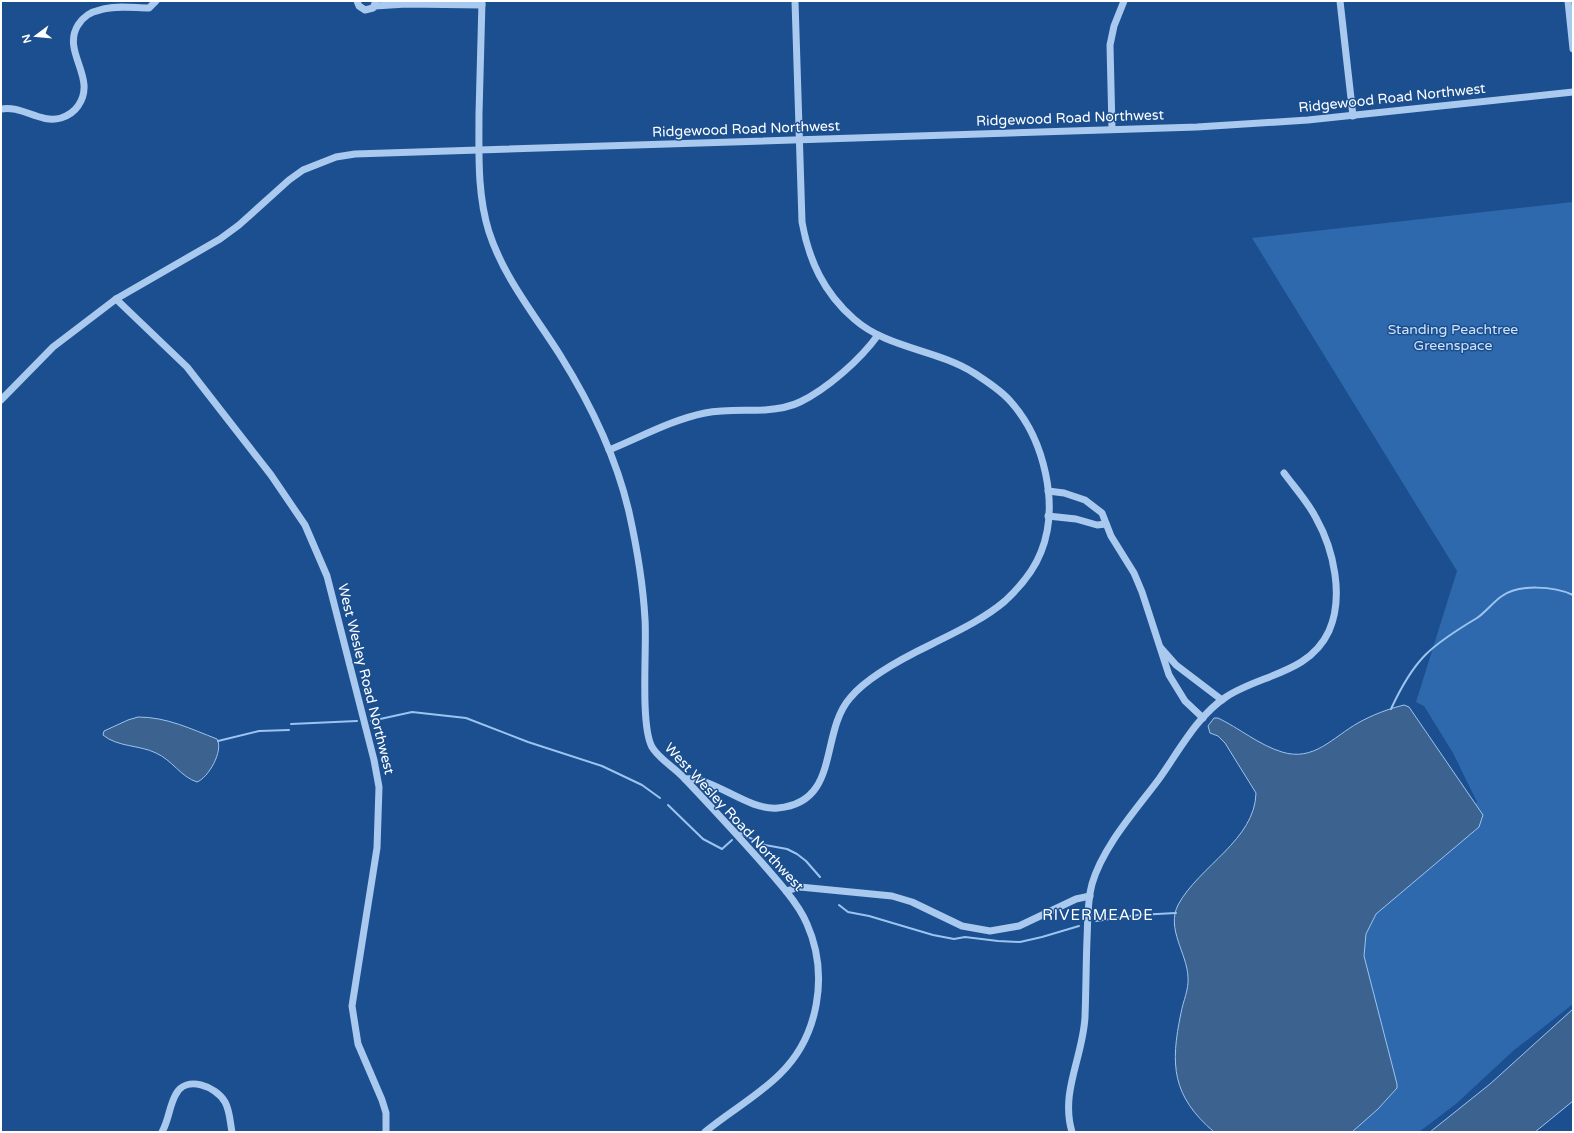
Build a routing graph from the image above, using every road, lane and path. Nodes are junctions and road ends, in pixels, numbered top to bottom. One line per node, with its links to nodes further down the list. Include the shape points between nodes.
1 (156, 1): 11 (street, via 149,8 102,9 83,18 75,30 73,44 85,87 81,102 71,113 48,120 16,109)
2 (357, 1): 7 (street, via 365,10 373,8)
3 (795, 1): 14 (street)
4 (1124, 1): 13 (street, via 1110,45)
5 (1340, 1): 12 (street)
6 (1568, 1): 9 (street)
7 (376, 3): 8 (street)
8 (482, 3): 15 (street, West Wesley Road Northwest)
9 (1573, 49)
10 (1573, 92): 12 (street, Ridgewood Road Northwest)
11 (1, 109)
12 (1353, 116): 13 (street, Ridgewood Road Northwest, via 1197,127)
13 (1112, 129): 14 (street, Ridgewood Road Northwest)
14 (800, 140): 15 (street, Ridgewood Road Northwest); 17 (street, via 802,222 811,260 822,283 837,303 855,320)
15 (479, 150): 16 (street, Ridgewood Road Northwest, via 355,154 318,163 289,180 220,239); 19 (street, West Wesley Road Northwest, via 482,205 497,255 521,298 575,380)
16 (116, 299): 18 (street, Ridgewood Road Northwest, via 53,347); 32 (street, West Wesley Road Northwest, via 187,367 271,475 305,525 327,576 379,787 376,848 352,1006 358,1044 386,1114)
17 (878, 335): 19 (street, via 841,373 799,403 766,410 704,413 664,425); 21 (street, via 957,363 1006,397 1018,411 1036,442)
18 (1, 400)
19 (609, 450): 27 (street, West Wesley Road Northwest, via 628,507 641,572 646,623 648,737 657,753)
20 (1284, 473): 25 (street, via 1316,517 1328,548 1336,591 1333,619 1322,643 1303,662 1287,671 1244,687)
21 (1048, 491): 22 (street); 23 (street, via 1085,500 1102,513)
22 (1048, 516): 23 (street, via 1076,519 1098,525); 27 (street, via 1045,541 1038,559 1004,601 988,614 920,649 874,677 850,698 835,726 828,762 820,782 805,799 790,806 768,808 698,780)
23 (1106, 524): 24 (street, via 1134,573)
24 (1161, 648): 25 (street, via 1176,666); 26 (street, via 1174,684)
25 (1222, 700): 26 (street)
26 (1203, 718): 29 (street, via 1108,849 1096,872)
27 (685, 779): 28 (street, West Wesley Road Northwest)
28 (786, 891): 29 (street, via 800,887 892,896 912,902 962,926 990,931 1019,926 1076,899); 33 (street, West Wesley Road Northwest, via 807,924 817,956 818,998 813,1019 807,1036 781,1074)
29 (1090, 896): 34 (street, via 1084,1033 1067,1108)
30 (162, 1132): 31 (street, via 176,1094 181,1088 196,1084 221,1096 228,1109)
31 (232, 1132)
32 (386, 1132)
33 (705, 1132)
34 (1072, 1132)

